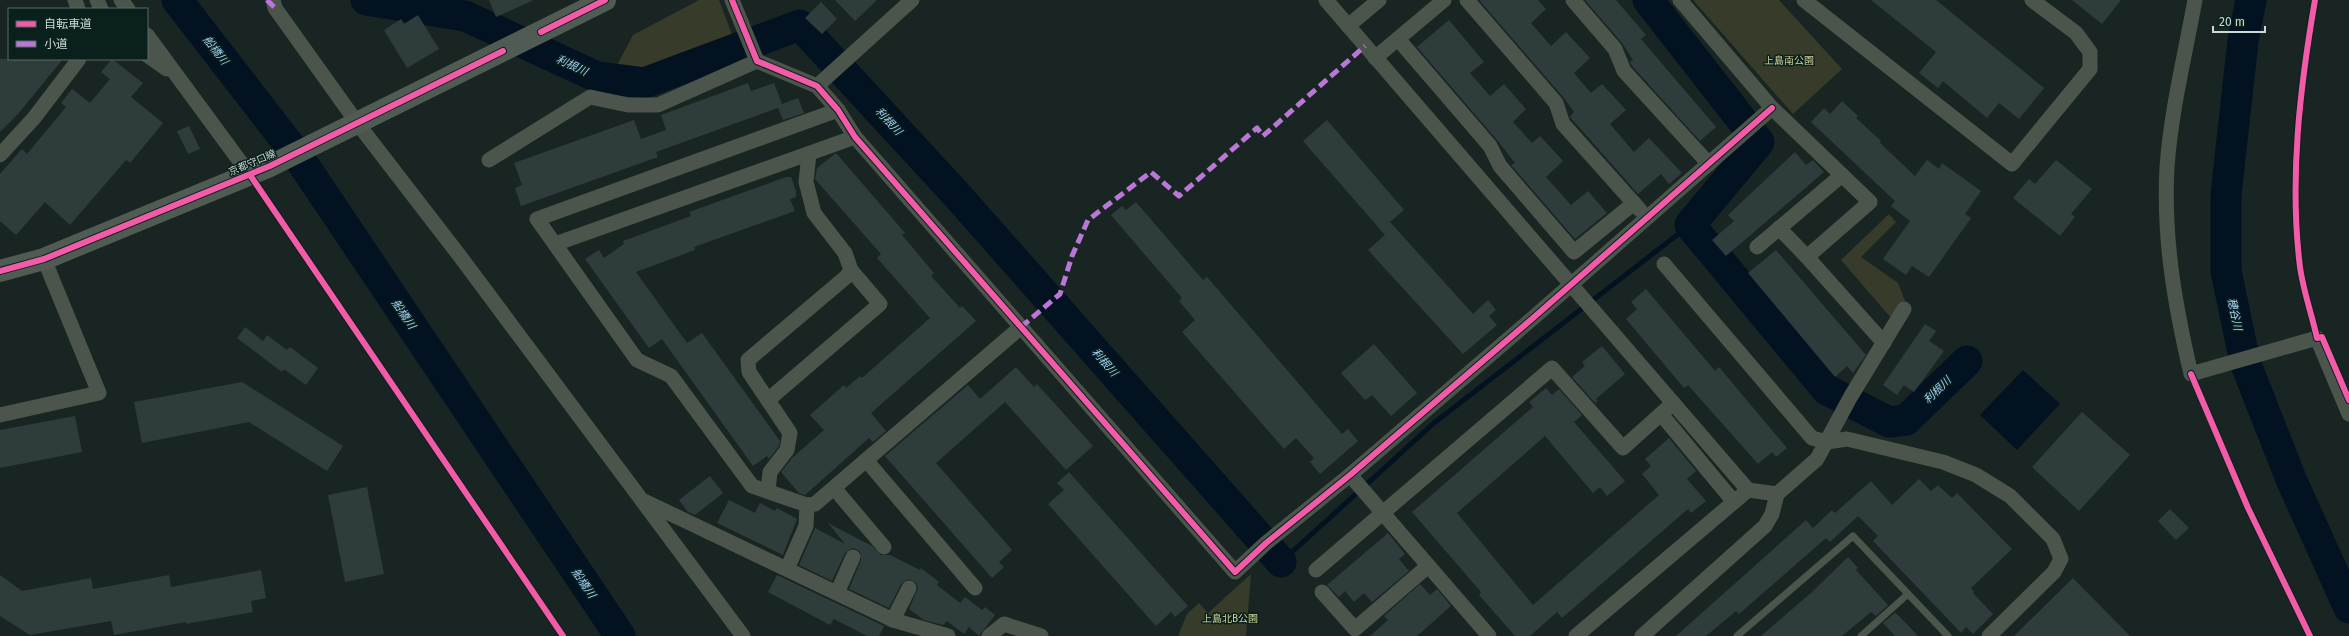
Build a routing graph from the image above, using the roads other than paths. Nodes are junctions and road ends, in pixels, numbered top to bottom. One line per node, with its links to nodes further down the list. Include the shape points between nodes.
1 (121, 0): 15 (street)
2 (273, 0): 27 (street, via 275,8)
3 (605, 0): 27 (main road, 京都守口線)
4 (732, 0): 20 (street)
5 (912, 0): 24 (street)
6 (1326, 0): 16 (street)
7 (1444, 0): 18 (street)
8 (1468, 0): 35 (street, via 1556,103 1563,124)
9 (1573, 0): 32 (street, via 1615,49 1624,70)
10 (1680, 0): 25 (street)
11 (1804, 0): 12 (street, via 2012,164 2090,69 2090,52 2076,33)
12 (2032, 0)
13 (2195, 0): 52 (street, via 2167,167 2168,242 2177,313 2191,374 2317,338)
14 (1371, 2): 16 (street)
15 (127, 8)
16 (1348, 26): 21 (street)
17 (148, 36): 23 (street)
18 (1398, 39): 21 (street); 35 (street, via 1490,146 1500,166 1574,252)
19 (148, 56): 23 (street)
20 (756, 57): 24 (street); 31 (street, via 658,105 628,105 590,97)
21 (1375, 58): 45 (street)
22 (78, 60): 30 (street, via 34,118)
23 (176, 75): 33 (street)
24 (817, 86): 26 (street)
25 (1772, 108): 32 (street); 34 (street)
26 (838, 110): 28 (street); 38 (street, via 537,219)
27 (348, 128): 33 (main road, 京都守口線); 61 (street, via 459,255)
28 (855, 137): 29 (street); 47 (street)
29 (809, 154): 38 (street); 43 (street, via 806,182 814,213 845,253)
30 (0, 155)
31 (489, 160)
32 (1709, 164): 36 (street)
33 (250, 175): 41 (main road, 京都守口線)
34 (1842, 175): 37 (street); 40 (street, via 1870,202)
35 (1634, 203): 36 (street)
36 (1647, 218): 45 (street)
37 (1779, 228): 39 (street); 40 (street)
38 (555, 244): 59 (street, via 637,360 671,376 752,486)
39 (1757, 246)
40 (1806, 257): 48 (street)
41 (44, 259): 44 (main road, 京都守口線); 53 (street, via 99,393)
42 (1664, 264): 54 (street, via 1812,438)
43 (851, 270): 49 (street, via 748,360 749,372); 49 (street, via 880,304)
44 (0, 271)
45 (1570, 285): 50 (street); 56 (street)
46 (1904, 309): 48 (street)
47 (1021, 327): 55 (street); 56 (street, via 1235,572 1266,543)
48 (1884, 343): 54 (street, via 1851,396)
49 (768, 400): 59 (street, via 790,432 787,450 770,472)
50 (1673, 404): 51 (street); 58 (street)
51 (1661, 414): 62 (street); 64 (street, via 1623,448 1552,368)
52 (2349, 414)
53 (0, 415)
54 (1827, 442): 60 (street, via 1817,459); 86 (street, via 1847,439 1943,462 1976,475 2010,496 2053,539 2060,559 2054,572)
55 (866, 460): 57 (street); 71 (street)
56 (1350, 476): 64 (street)
57 (834, 488): 63 (street, via 815,504); 65 (street)
58 (1748, 490): 60 (street); 62 (street)
59 (768, 491): 63 (street)
60 (1777, 494): 82 (street, via 1772,514 1765,526)
61 (642, 500): 68 (street); 76 (street)
62 (1734, 502): 81 (street)
63 (807, 505): 68 (street, via 806,526)
64 (1383, 514): 67 (street); 69 (street)
65 (884, 547)
66 (853, 556): 73 (street)
67 (1428, 566): 72 (street, via 1355,629); 80 (street)
68 (787, 570): 73 (street)
69 (1316, 570)
70 (909, 588): 75 (street)
71 (975, 588)
72 (1322, 592)
73 (837, 593): 75 (street)
74 (1908, 594): 83 (lane, via 1853,536); 84 (lane); 85 (lane)
75 (893, 620): 77 (street)
76 (743, 636)
77 (948, 636)
78 (990, 636): 79 (street, via 1004,624)
79 (1040, 636)
80 (1489, 636)
81 (1576, 636)
82 (1642, 636)
83 (1737, 636)
84 (1861, 636)
85 (1948, 636)
86 (1989, 636)

